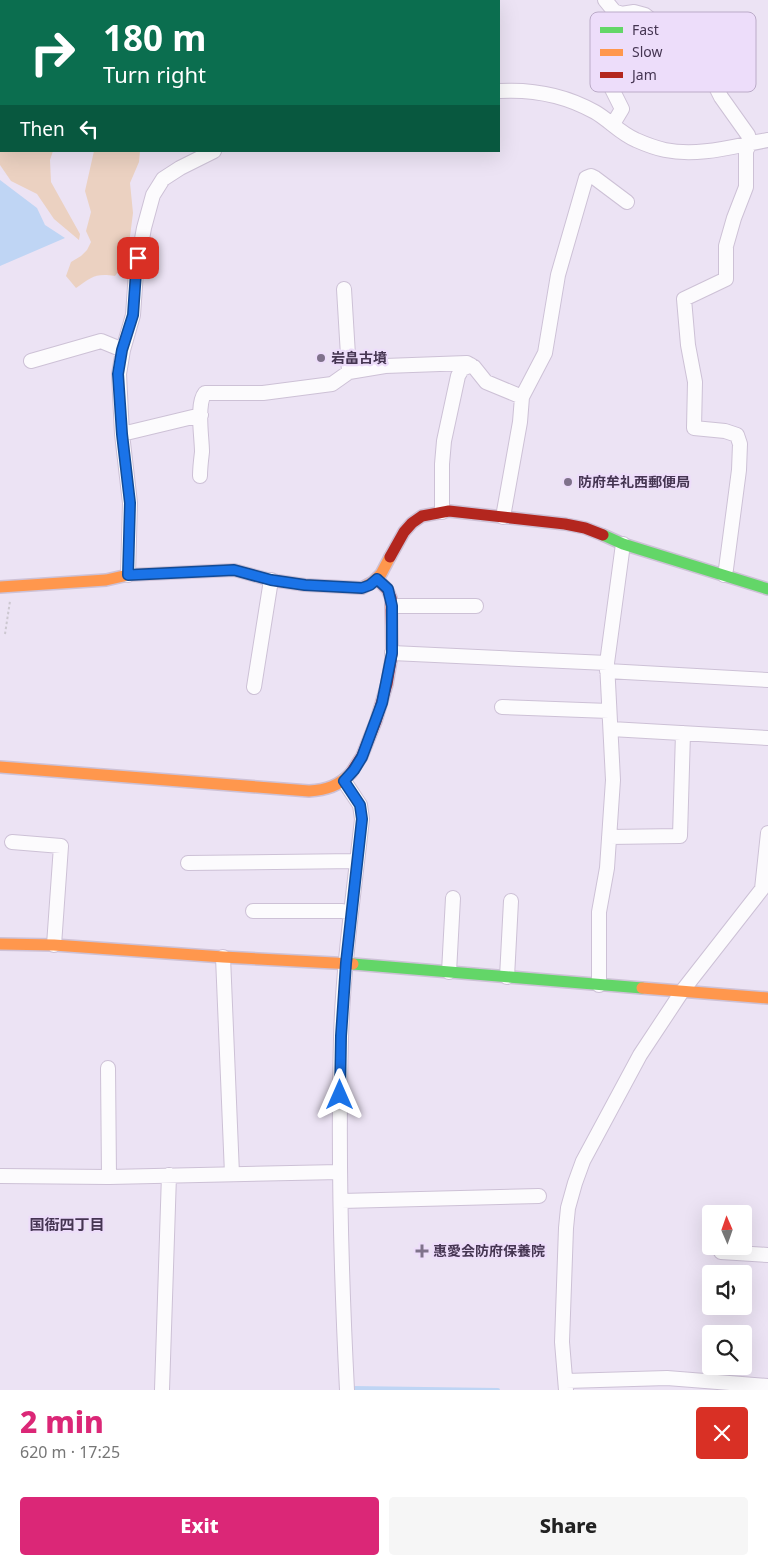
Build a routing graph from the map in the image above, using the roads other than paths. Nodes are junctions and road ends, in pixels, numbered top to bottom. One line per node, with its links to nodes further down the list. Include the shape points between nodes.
1 (605, 0): 2 (street)
2 (616, 12)
3 (500, 91): 6 (street, via 551,94 595,111)
4 (614, 92): 6 (street, via 622,109)
5 (719, 92): 8 (street, via 748,134)
6 (613, 124): 8 (street, via 635,140 685,153)
7 (768, 140): 8 (street)
8 (750, 143): 24 (street, via 746,151 746,187 726,246 726,279 684,299 695,382 694,428 737,435 740,444)
9 (212, 152): 12 (street, via 163,178 153,195 136,272 133,315)
10 (627, 202): 16 (street, via 596,178 586,178 558,275 545,353)
11 (344, 289): 15 (street)
12 (122, 350): 13 (street, via 101,341); 18 (street, via 118,374)
13 (30, 361)
14 (471, 365): 15 (street, via 467,362 385,366); 16 (street, via 486,382); 20 (street, via 462,369 458,376 444,441)
15 (349, 372): 17 (street, via 332,384 263,393 205,393)
16 (522, 396): 21 (street)
17 (201, 415): 18 (street); 19 (street)
18 (122, 434): 23 (street, via 130,503)
19 (200, 476)
20 (442, 512): 21 (street); 25 (street, via 421,517 407,528)
21 (504, 517): 22 (street, via 585,528)
22 (623, 544): 24 (street); 32 (street)
23 (128, 575): 26 (street, via 234,570); 27 (street, via 106,580)
24 (724, 575): 28 (street)
25 (377, 579): 26 (street, via 362,588); 29 (street, via 388,589)
26 (271, 580): 34 (street)
27 (6, 587)
28 (768, 589)
29 (392, 606): 30 (street); 31 (street)
30 (476, 606)
31 (392, 653): 32 (street); 41 (street, via 382,703 362,757)
32 (607, 667): 33 (street); 36 (street)
33 (768, 680)
34 (254, 687)
35 (502, 707): 36 (street)
36 (609, 711): 37 (street)
37 (611, 729): 38 (street); 43 (street, via 614,780)
38 (683, 733): 39 (street); 43 (street, via 680,836)
39 (768, 738)
40 (0, 767): 41 (street, via 286,790 325,790)
41 (344, 781): 45 (street, via 360,805 362,819)
42 (768, 833): 58 (street, via 762,889)
43 (609, 836): 57 (street, via 599,912)
44 (12, 842): 52 (street, via 61,846)
45 (357, 861): 46 (street); 50 (street)
46 (188, 863)
47 (453, 898): 55 (street)
48 (511, 900): 56 (street)
49 (253, 911): 50 (street)
50 (351, 913): 54 (street)
51 (0, 944): 52 (street)
52 (54, 945): 53 (street)
53 (223, 957): 54 (street); 62 (street)
54 (346, 963): 55 (street); 61 (street, via 341,1036)
55 (449, 972): 56 (street)
56 (507, 976): 57 (street)
57 (599, 985): 58 (street)
58 (684, 990): 59 (street); 70 (street, via 640,1055 583,1161 575,1183 566,1228 562,1342)
59 (768, 998)
60 (108, 1068): 65 (street)
61 (340, 1172): 62 (street); 67 (street)
62 (232, 1174): 63 (street)
63 (169, 1175): 65 (street); 72 (street)
64 (0, 1176): 65 (street)
65 (109, 1176)
66 (539, 1196): 67 (street)
67 (341, 1201): 73 (street)
68 (752, 1254): 69 (street)
69 (768, 1255)
70 (566, 1385): 71 (street, via 667,1378)
71 (768, 1386)
72 (162, 1390)
73 (347, 1390)

